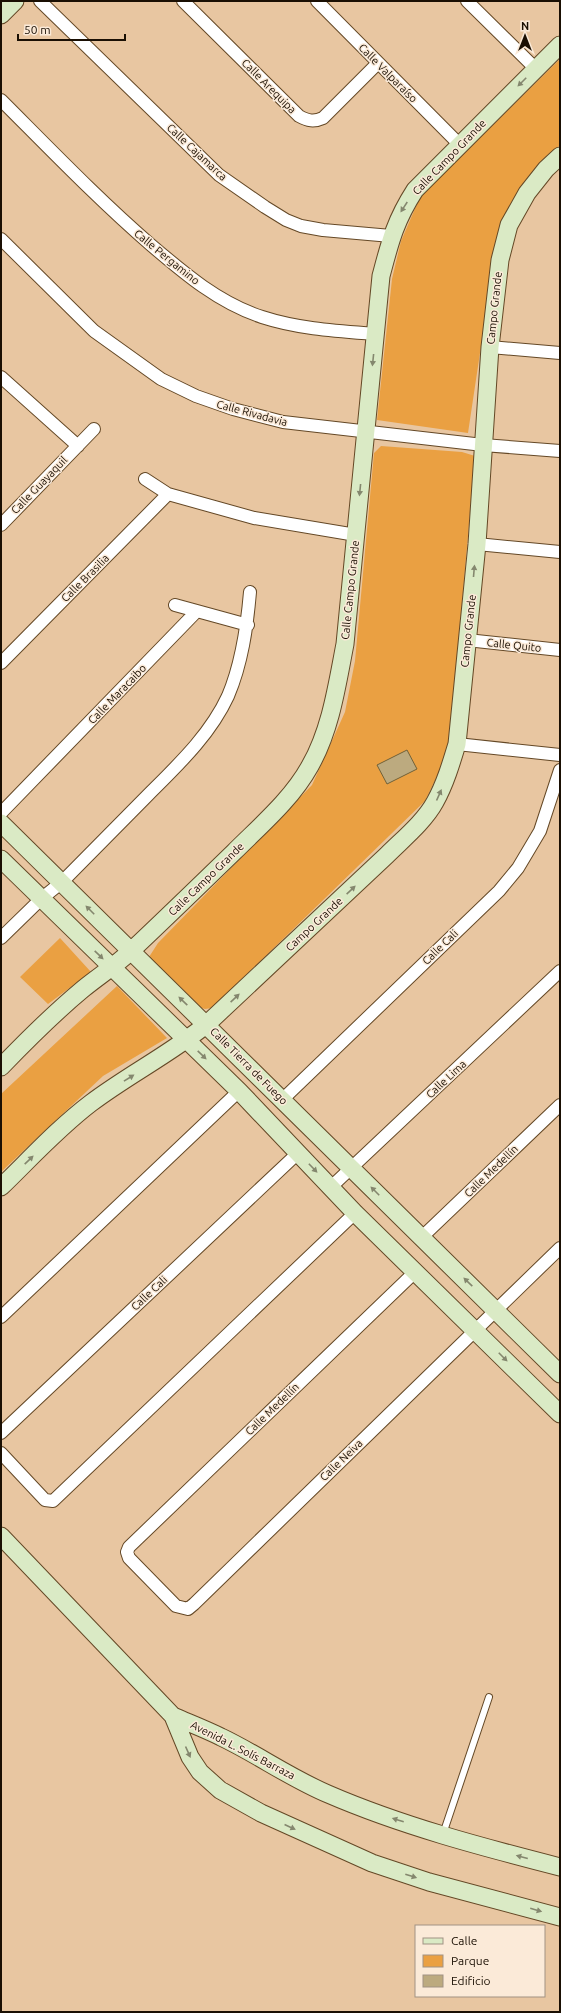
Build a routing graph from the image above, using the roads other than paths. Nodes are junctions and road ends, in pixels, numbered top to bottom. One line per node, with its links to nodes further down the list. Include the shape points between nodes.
1 (15, 1): 6 (street)
2 (40, 1): 13 (street, Calle Cajamarca, via 219,175 265,207 301,226)
3 (183, 1): 8 (street, Calle Arequipa, via 306,120 316,121 323,118)
4 (316, 1): 8 (street, Calle Valparaíso)
5 (467, 1): 9 (street)
6 (1, 15)
7 (560, 45): 9 (street, Calle Campo Grande)
8 (378, 63): 11 (street, Calle Valparaíso)
9 (536, 69): 11 (street, Calle Campo Grande, one-way to 11)
10 (1, 100): 15 (street, Calle Pergamino, via 119,217 186,275 217,296 261,317 281,323)
11 (460, 144): 13 (street, Calle Campo Grande, one-way to 13, via 415,190 401,212)
12 (560, 156): 16 (street, Campo Grande, via 527,193 509,225 500,260)
13 (391, 236): 15 (street, Calle Campo Grande, via 381,276)
14 (1, 239): 20 (street, Calle Rivadavia, via 94,331 161,379 196,396 283,422)
15 (376, 334): 20 (street, Calle Campo Grande, one-way to 20)
16 (490, 347): 17 (street); 21 (street, Campo Grande)
17 (560, 353)
18 (1, 377): 22 (street)
19 (94, 429): 22 (street, Calle Guayaquil)
20 (366, 431): 21 (street, Calle Rivadavia); 27 (street, Calle Campo Grande, one-way to 27)
21 (483, 445): 23 (street, Calle Rivadavia); 28 (street, Campo Grande)
22 (78, 446): 26 (street, Calle Guayaquil)
23 (560, 451)
24 (145, 479): 25 (street)
25 (168, 494): 27 (street, via 254,518); 36 (street, Calle Brasilia)
26 (1, 525)
27 (356, 535): 46 (street, Calle Campo Grande, via 345,644 335,698 311,766 293,793 267,820)
28 (477, 544): 29 (street); 34 (street, Campo Grande, one-way to 28)
29 (560, 552)
30 (250, 592): 33 (street)
31 (174, 604): 32 (street)
32 (197, 611): 33 (street); 40 (street, Calle Maracaibo)
33 (248, 625): 43 (street, via 228,696 210,727 191,752)
34 (467, 640): 35 (street, Calle Quito); 37 (street, Campo Grande)
35 (560, 650)
36 (1, 663)
37 (457, 744): 38 (street); 49 (street, Campo Grande, one-way to 37, via 414,828 435,804)
38 (560, 755)
39 (560, 770): 53 (street, Calle Cali, via 540,831 504,886)
40 (1, 813)
41 (1, 823): 43 (street, Calle Tierra de Fuego)
42 (1, 859): 44 (street)
43 (62, 882): 44 (street); 46 (street, Calle Tierra de Fuego, one-way to 43)
44 (41, 899): 45 (street); 47 (street, one-way to 47)
45 (1, 938)
46 (131, 951): 47 (street, Calle Campo Grande); 49 (street, Calle Tierra de Fuego, one-way to 46)
47 (112, 968): 50 (street); 51 (street, Calle Campo Grande, via 83,989 40,1027)
48 (560, 971): 56 (street, Calle Lima)
49 (207, 1024): 50 (street); 53 (street, Calle Tierra de Fuego)
50 (187, 1040): 52 (street, one-way to 52); 57 (street, one-way to 50, via 80,1112 106,1092)
51 (1, 1067)
52 (239, 1091): 55 (street); 64 (street)
53 (283, 1099): 56 (street, Calle Tierra de Fuego)
54 (560, 1105): 60 (street, Calle Medellín)
55 (298, 1152): 58 (street, one-way to 58); 68 (street, Calle Cali)
56 (352, 1167): 58 (street, Calle Lima); 60 (street, Calle Tierra de Fuego, one-way to 56)
57 (1, 1187)
58 (331, 1187): 59 (street)
59 (355, 1213): 62 (street); 69 (street, via 53,1501 45,1500)
60 (422, 1237): 63 (street, Calle Tierra de Fuego, one-way to 60)
61 (560, 1248): 63 (street, Calle Neiva)
62 (415, 1272): 65 (street); 71 (street, Calle Medellín)
63 (496, 1310): 65 (street, Calle Neiva); 66 (street)
64 (1, 1317)
65 (475, 1329): 67 (street, one-way to 67); 71 (street, Calle Neiva, via 188,1609 176,1606 129,1558)
66 (560, 1374)
67 (560, 1414)
68 (1, 1433)
69 (1, 1453)
70 (1, 1536): 73 (street)
71 (129, 1547)
72 (489, 1697): 74 (lane)
73 (173, 1716): 74 (street, Avenida L. Solís Barraza, one-way to 73, via 327,1794 222,1737); 76 (street, Avenida L. Solís Barraza, one-way to 76, via 190,1757 200,1772 220,1790 261,1813 372,1863 429,1882)
74 (443, 1834): 75 (street, Avenida L. Solís Barraza, one-way to 74)
75 (560, 1867)
76 (560, 1917)

